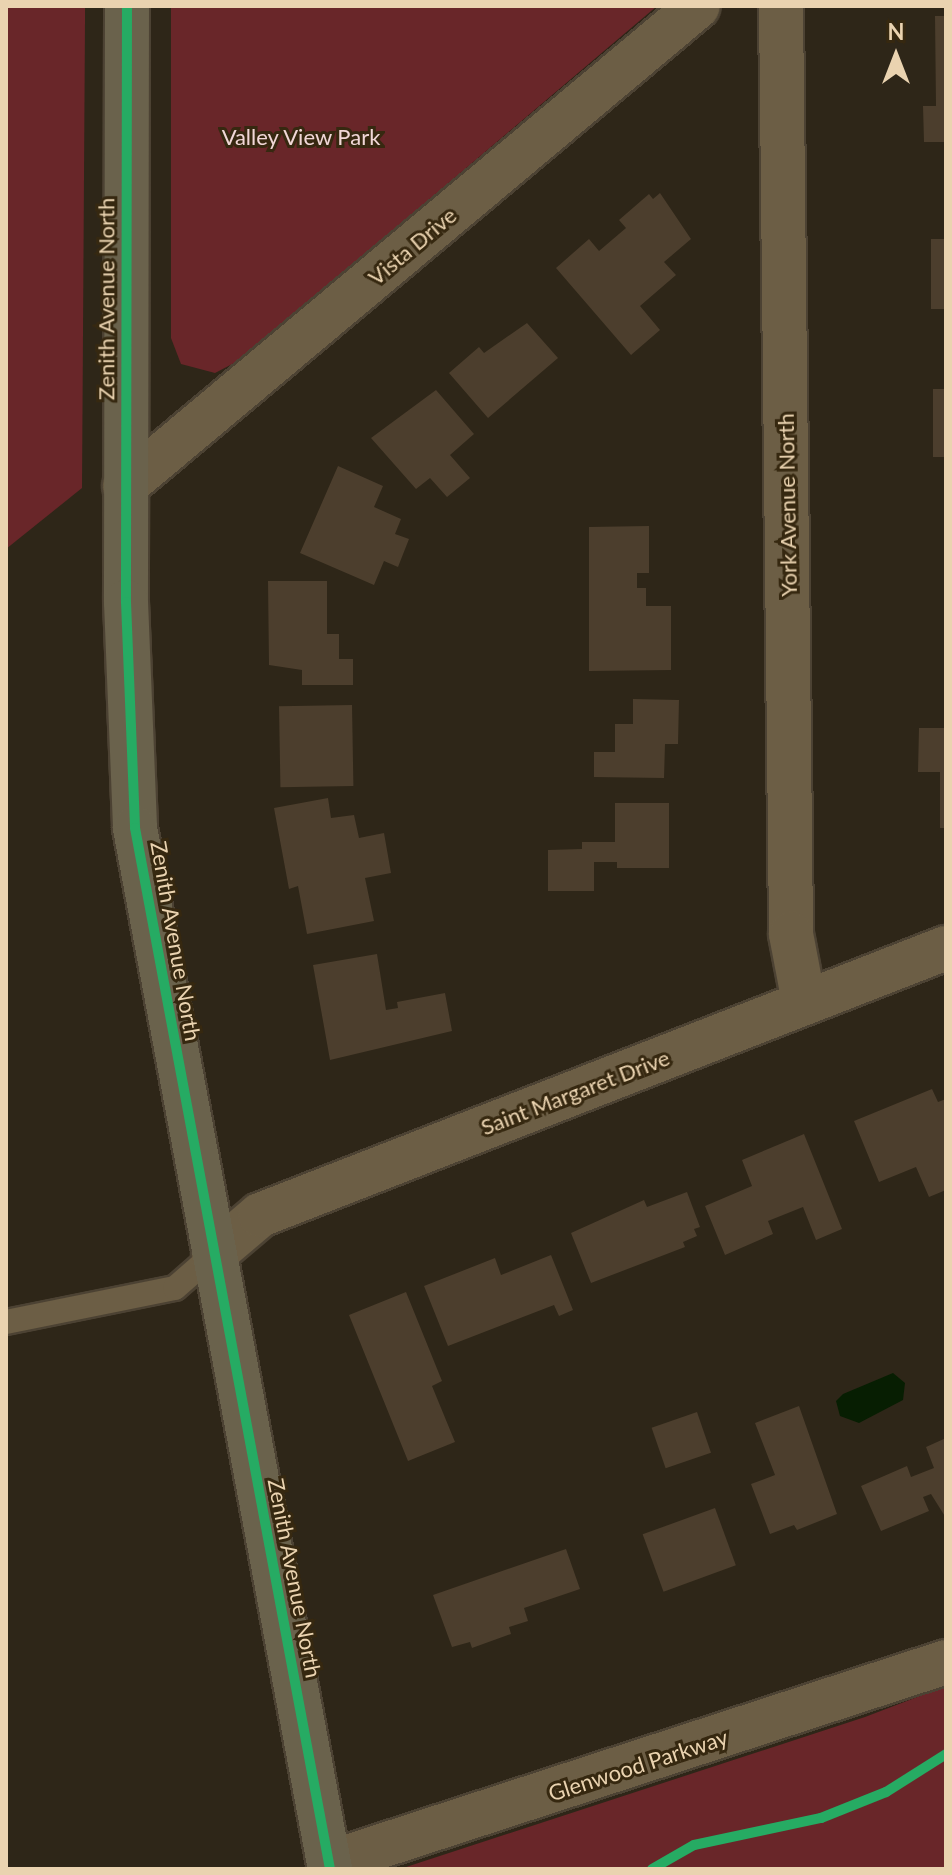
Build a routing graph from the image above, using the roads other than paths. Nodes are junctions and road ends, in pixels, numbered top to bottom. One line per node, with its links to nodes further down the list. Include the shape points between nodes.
1 (127, 6): 4 (street, Zenith Avenue North)
2 (698, 6): 4 (street, Vista Drive)
3 (781, 6): 6 (street, York Avenue North, via 791,934)
4 (125, 486): 7 (street, Zenith Avenue North, via 135,828)
5 (946, 948): 6 (street, Saint Margaret Drive)
6 (804, 1002): 7 (street, Saint Margaret Drive, via 260,1215)
7 (214, 1254): 8 (lane, via 175,1288); 10 (street, Zenith Avenue North)
8 (6, 1322)
9 (946, 1662): 10 (street, Glenwood Parkway)
10 (326, 1867)

